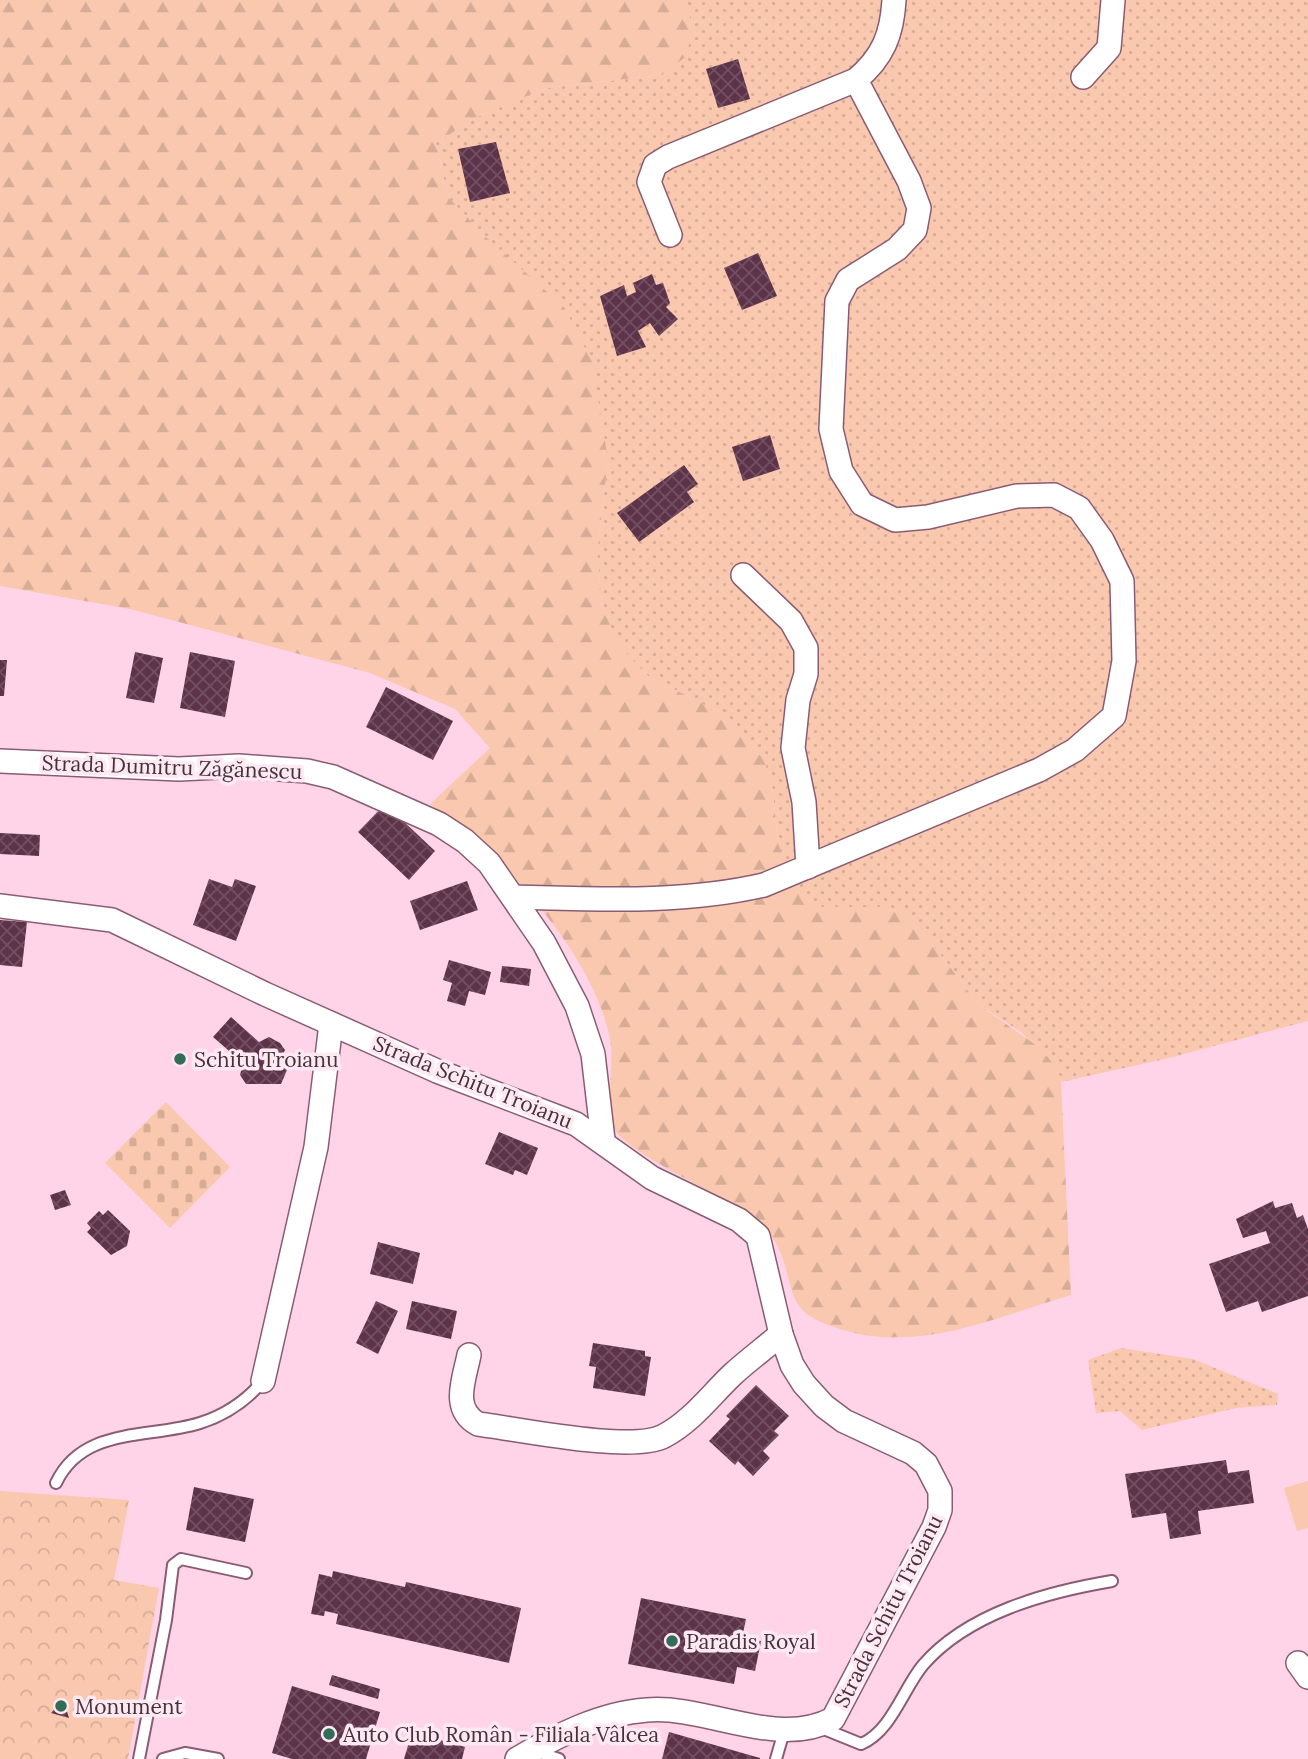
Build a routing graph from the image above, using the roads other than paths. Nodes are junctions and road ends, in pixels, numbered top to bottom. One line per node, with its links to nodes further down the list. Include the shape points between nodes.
1 (894, 0): 4 (street, via 888,42 873,66)
2 (1114, 0): 3 (street, via 1109,48)
3 (1083, 77)
4 (856, 80): 5 (street, via 655,165 649,182); 8 (street, via 919,208 915,230 897,250 848,280 837,300 831,429 841,471 862,504 895,520 1017,496 1054,495 1079,508 1102,540 1122,581 1124,661 1114,716 1075,750 985,794)
5 (670, 235)
6 (743, 575): 8 (street, via 791,621 806,648 793,748 804,802)
7 (0, 761): 9 (street, Strada Dumitru Zăgănescu, via 179,769 279,768 333,777 406,808 465,841 489,863)
8 (808, 867): 9 (street, via 764,885 719,895)
9 (513, 897): 12 (street, Strada Schitu Troianu, via 544,943 587,1031)
10 (0, 906): 11 (street, Strada Schitu Troianu, via 112,920)
11 (337, 1026): 12 (street, Strada Schitu Troianu, via 437,1071 576,1124); 15 (street, via 316,1147)
12 (603, 1140): 13 (street, Strada Schitu Troianu, via 652,1178 739,1220 758,1236)
13 (781, 1334): 14 (street, via 687,1420 663,1437 648,1441 478,1424 461,1407); 19 (street, Strada Schitu Troianu, via 792,1365 824,1406 913,1453 930,1470 940,1491 934,1527 843,1702 833,1719)
14 (469, 1355)
15 (263, 1381): 16 (lane, via 231,1409 199,1423 135,1433 86,1448 64,1465)
16 (56, 1483)
17 (246, 1573): 22 (lane, via 181,1559 173,1565)
18 (1112, 1581): 19 (lane, via 1040,1598 957,1635 923,1666 867,1741 860,1744)
19 (818, 1727): 20 (street, Strada Schitu Troianu)
20 (785, 1728): 21 (street, Strada Schitu Troianu, via 649,1709 605,1718); 26 (lane)
21 (524, 1755): 25 (lane)
22 (139, 1759)
23 (163, 1759): 24 (lane, via 185,1753)
24 (218, 1759)
25 (559, 1759)
26 (776, 1759)

